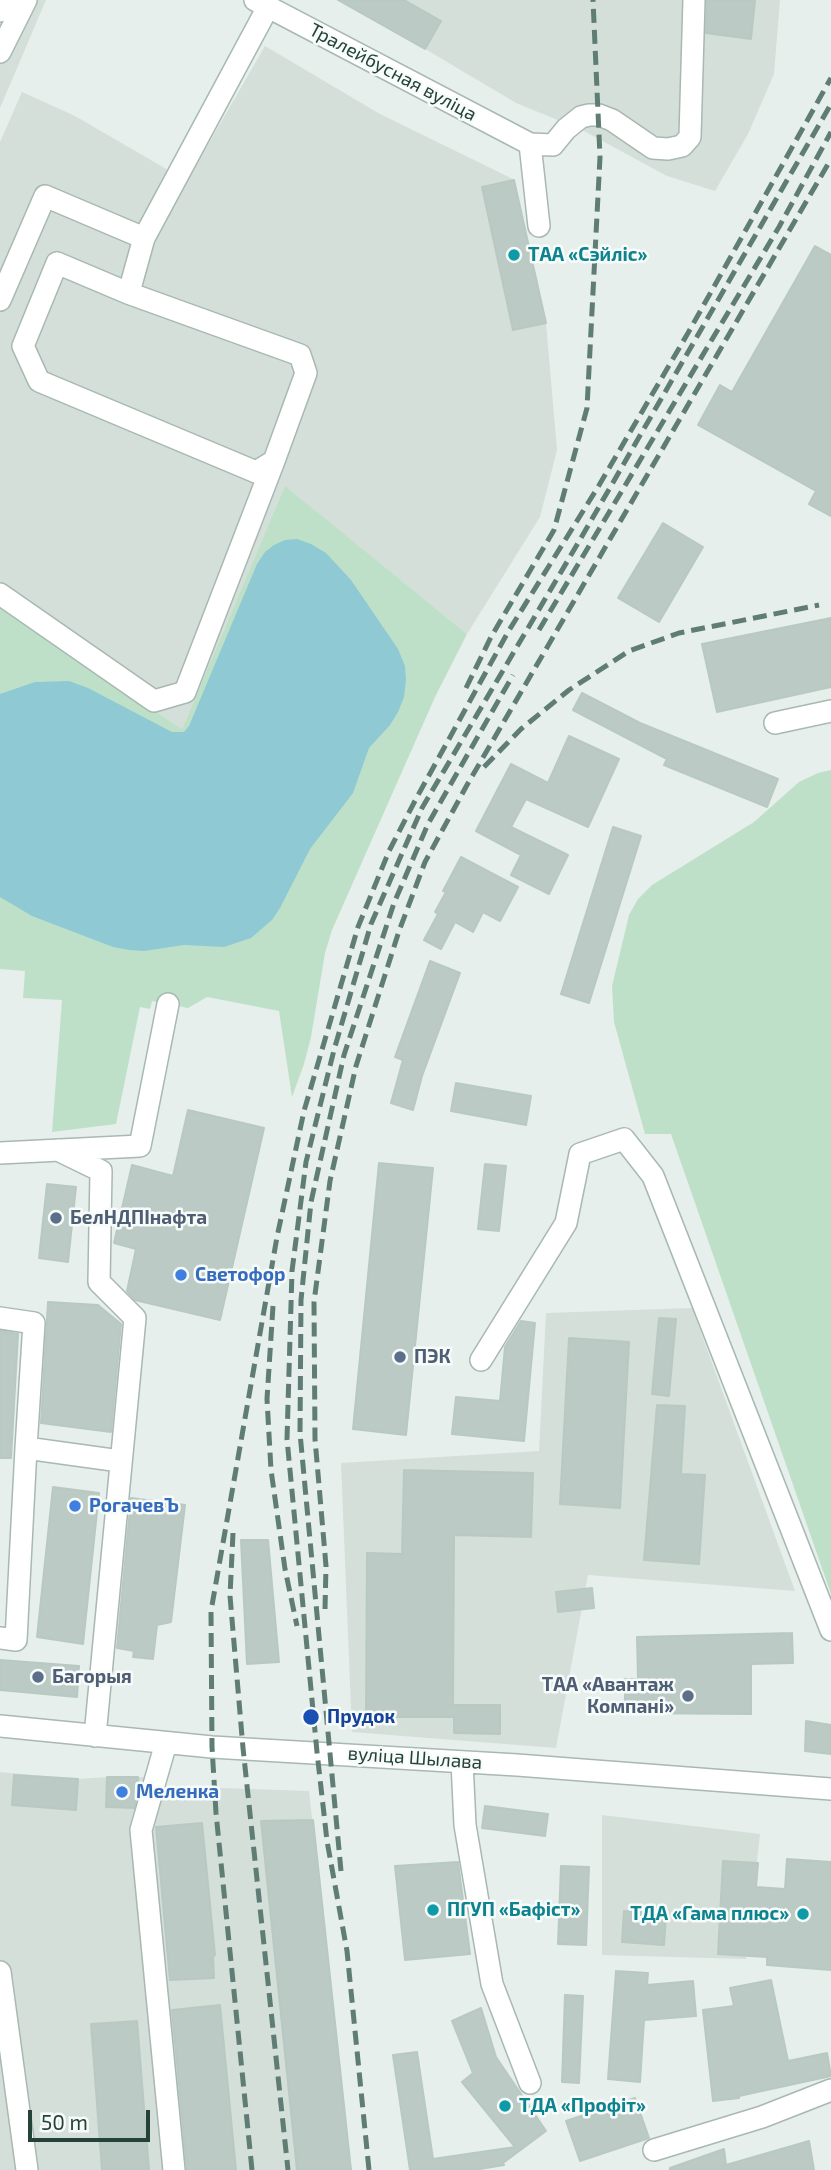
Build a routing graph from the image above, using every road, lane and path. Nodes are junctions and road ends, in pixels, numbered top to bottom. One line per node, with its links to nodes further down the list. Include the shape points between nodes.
1 (6, 0): 5 (street)
2 (26, 0): 6 (street)
3 (694, 0): 7 (street, via 691,125 690,137 682,146 653,148 599,115 581,117 553,145)
4 (260, 2): 7 (street, Тралейбусная вуліца); 9 (street)
5 (0, 11)
6 (0, 52)
7 (530, 144): 8 (street)
8 (539, 226)
9 (144, 239): 10 (street); 11 (street, via 45,196)
10 (129, 292): 12 (street, via 300,355 306,373); 12 (street, via 57,262 23,346 39,381 256,472)
11 (0, 300)
12 (274, 461): 13 (street, via 185,692 154,701)
13 (0, 594)
14 (831, 711): 15 (street)
15 (775, 723)
16 (168, 1004): 17 (street, via 140,1146)
17 (58, 1150): 18 (street); 22 (street, via 101,1171 99,1282 135,1318)
18 (0, 1153)
19 (0, 1318): 21 (street, via 34,1323)
20 (481, 1360): 23 (street, via 566,1223 580,1154 624,1139 653,1176)
21 (26, 1448): 22 (street); 24 (street, via 16,1640)
22 (120, 1461): 26 (street)
23 (831, 1630)
24 (0, 1638)
25 (0, 1727): 26 (street, вуліца Шылава)
26 (95, 1736): 27 (street, вуліца Шылава)
27 (166, 1743): 28 (street, вуліца Шылава); 35 (street, via 141,1830)
28 (463, 1762): 29 (street, вуліца Шылава); 31 (street, via 466,1825 492,1984)
29 (831, 1789)
30 (0, 1972): 34 (street)
31 (530, 2083)
32 (831, 2090): 33 (street)
33 (654, 2150)
34 (27, 2170)
35 (174, 2170)

